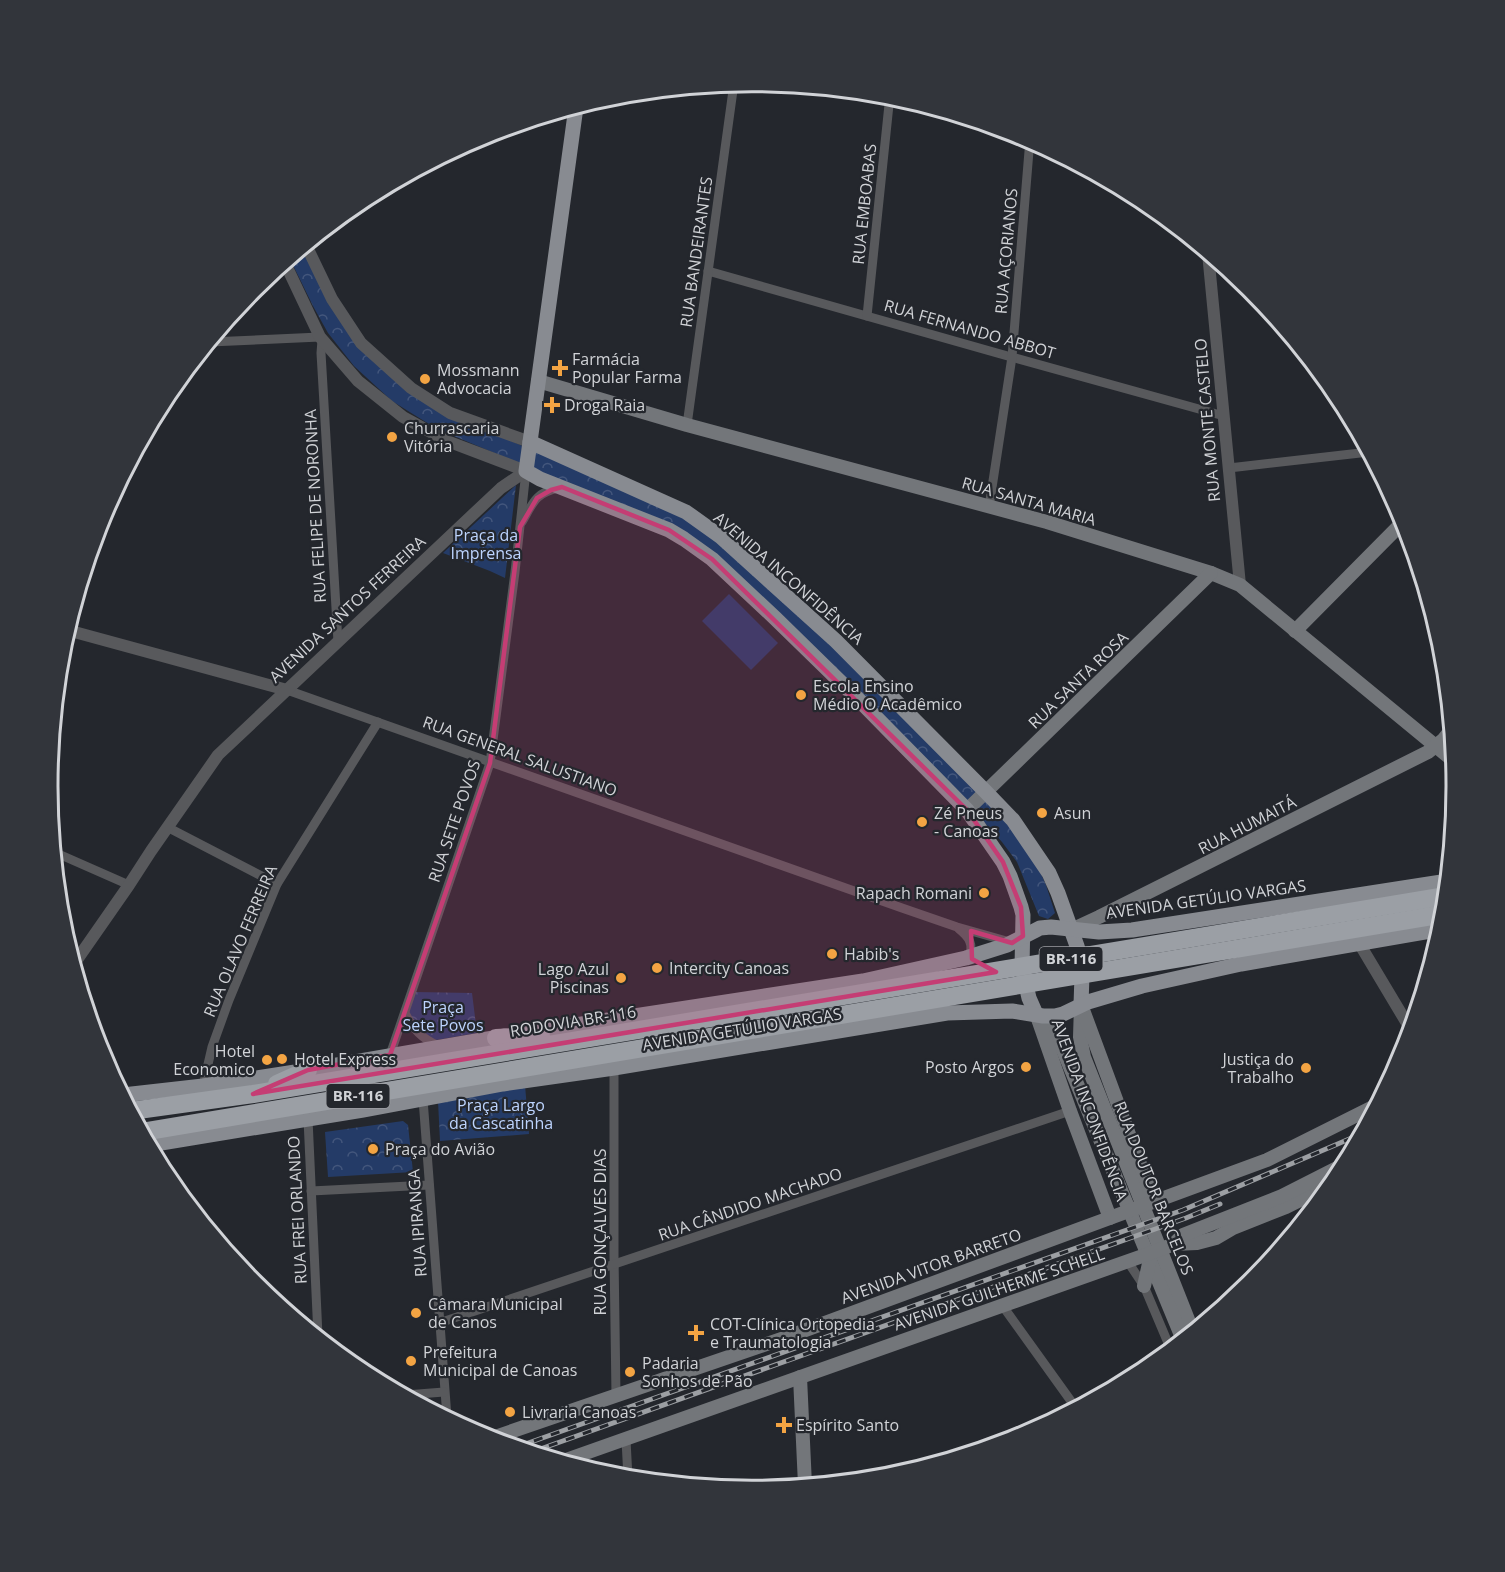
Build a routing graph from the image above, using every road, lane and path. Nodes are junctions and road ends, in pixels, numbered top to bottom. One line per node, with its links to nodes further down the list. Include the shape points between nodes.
1 (733, 92): 8 (street, RUA BANDEIRANTES)
2 (889, 105): 9 (street, RUA EMBOABAS)
3 (575, 116): 15 (main road)
4 (1029, 150): 12 (street, RUA AÇORIANOS)
5 (309, 252): 18 (street, AVENIDA INCONFIDÊNCIA, via 332,299 361,343 411,388 450,412)
6 (1209, 263): 16 (street, RUA MONTE CASTELO)
7 (288, 270): 10 (street, AVENIDA INCONFIDÊNCIA)
8 (708, 271): 9 (street, RUA FERNANDO ABBOT); 17 (street, RUA BANDEIRANTES)
9 (867, 316): 12 (street, RUA FERNANDO ABBOT)
10 (321, 339): 11 (street); 13 (street, AVENIDA INCONFIDÊNCIA); 14 (street, RUA FELIPE DE NORONHA)
11 (220, 342)
12 (1012, 357): 16 (street, RUA FERNANDO ABBOT); 23 (street, RUA AÇORIANOS)
13 (338, 359): 14 (street); 21 (street, AVENIDA INCONFIDÊNCIA, via 358,381 403,417 447,441)
14 (322, 368): 30 (street, RUA FELIPE DE NORONHA)
15 (538, 381): 17 (main road, RUA SANTA MARIA); 18 (main road)
16 (1224, 416): 20 (street, RUA MONTE CASTELO)
17 (687, 425): 23 (main road, RUA SANTA MARIA)
18 (530, 442): 21 (main road); 37 (main road, AVENIDA INCONFIDÊNCIA, via 686,512 722,537 836,641)
19 (1361, 453): 20 (street)
20 (1228, 468): 27 (street, RUA MONTE CASTELO)
21 (526, 471): 22 (main road, AVENIDA INCONFIDÊNCIA); 24 (street, RUA SETE POVOS); 30 (street, AVENIDA SANTOS FERREIRA, via 501,488)
22 (562, 487): 24 (street, RUA SETE POVOS, via 543,492); 38 (main road, AVENIDA INCONFIDÊNCIA, via 669,530 712,559)
23 (989, 507): 26 (main road, RUA SANTA MARIA)
24 (520, 526): 36 (street, RUA SETE POVOS)
25 (1397, 527): 28 (main road)
26 (1211, 573): 27 (main road, RUA SANTA MARIA); 37 (main road, RUA SANTA ROSA)
27 (1240, 585): 28 (main road, RUA SANTA MARIA)
28 (1295, 631): 34 (main road, RUA SANTA MARIA)
29 (76, 632): 31 (street, RUA GENERAL SALUSTIANO)
30 (338, 642): 31 (street, AVENIDA SANTOS FERREIRA)
31 (287, 690): 32 (street, RUA GENERAL SALUSTIANO); 39 (street, AVENIDA SANTOS FERREIRA, via 218,755)
32 (378, 722): 36 (street, RUA GENERAL SALUSTIANO); 42 (street, RUA OLAVO FERREIRA)
33 (1445, 737): 34 (main road, RUA HUMAITÁ)
34 (1436, 746): 35 (main road, RUA SANTA MARIA); 48 (main road, RUA HUMAITÁ)
35 (1445, 754)
36 (490, 763): 47 (street, RUA GENERAL SALUSTIANO); 58 (street, RUA SETE POVOS)
37 (981, 788): 38 (main road, via 975,789); 48 (main road, AVENIDA INCONFIDÊNCIA, via 1013,820 1049,873)
38 (963, 805): 51 (main road, AVENIDA INCONFIDÊNCIA, via 1010,876 1021,907)
39 (167, 827): 42 (street); 43 (street, AVENIDA SANTOS FERREIRA)
40 (62, 856): 43 (street)
41 (1440, 882): 49 (main road, AVENIDA GETÚLIO VARGAS)
42 (277, 884): 72 (street, RUA OLAVO FERREIRA, via 212,1047)
43 (129, 885): 53 (street, AVENIDA SANTOS FERREIRA)
44 (1437, 900): 45 (highway, BR-116)
45 (1406, 912): 46 (highway, BR-116); 61 (highway, BR-116)
46 (1434, 913)
47 (957, 927): 51 (street, RUA GENERAL SALUSTIANO); 54 (street, via 971,943)
48 (1071, 930): 49 (main road, AVENIDA GETÚLIO VARGAS); 51 (main road, AVENIDA GETÚLIO VARGAS, via 1046,927); 56 (main road, AVENIDA INCONFIDÊNCIA, via 1083,975)
49 (1132, 930): 55 (main road, via 1112,947 1109,961 1112,972 1121,981)
50 (1431, 931): 52 (main road, AVENIDA GETÚLIO VARGAS)
51 (1017, 940): 54 (main road, AVENIDA GETÚLIO VARGAS); 59 (main road, AVENIDA INCONFIDÊNCIA, via 1024,983)
52 (1359, 943): 55 (main road, AVENIDA GETÚLIO VARGAS, via 1241,963); 60 (street)
53 (80, 956)
54 (967, 958): 57 (main road, via 991,965 999,979 995,998); 63 (main road, AVENIDA GETÚLIO VARGAS, via 862,981)
55 (1142, 986): 56 (main road, AVENIDA GETÚLIO VARGAS)
56 (1081, 1005): 59 (main road, AVENIDA GETÚLIO VARGAS, via 1063,1014); 66 (main road, AVENIDA INCONFIDÊNCIA); 86 (main road, AVENIDA INCONFIDÊNCIA)
57 (972, 1011): 59 (main road, AVENIDA GETÚLIO VARGAS); 69 (main road, AVENIDA GETÚLIO VARGAS)
58 (405, 1013): 64 (street, via 424,1039); 65 (street, RUA SETE POVOS)
59 (1036, 1014): 68 (main road, AVENIDA INCONFIDÊNCIA, via 1055,1035); 77 (main road, AVENIDA INCONFIDÊNCIA)
60 (1406, 1021)
61 (740, 1023): 62 (highway, RODOVIA BR-116 / BR-116); 67 (highway, BR-116)
62 (609, 1035): 63 (highway, BR-116); 74 (highway, RODOVIA BR-116 / BR-116)
63 (496, 1038): 64 (main road, AVENIDA GETÚLIO VARGAS)
64 (441, 1047): 65 (main road, AVENIDA GETÚLIO VARGAS)
65 (390, 1055): 70 (main road, AVENIDA GETÚLIO VARGAS)
66 (1084, 1057): 95 (main road, RUA DOUTOR BARCELOS)
67 (574, 1059): 71 (highway, BR-116); 80 (highway, BR-116)
68 (1069, 1062): 97 (main road, RUA DOUTOR BARCELOS)
69 (614, 1068): 71 (main road, AVENIDA GETÚLIO VARGAS); 91 (street, RUA GONÇALVES DIAS)
70 (308, 1070): 72 (main road, AVENIDA GETÚLIO VARGAS); 74 (highway)
71 (503, 1084): 75 (main road, AVENIDA GETÚLIO VARGAS)
72 (203, 1086): 73 (main road, AVENIDA GETÚLIO VARGAS)
73 (131, 1094)
74 (253, 1095): 76 (highway, RODOVIA BR-116 / BR-116)
75 (423, 1099): 79 (main road, AVENIDA GETÚLIO VARGAS); 83 (street, RUA IPIRANGA)
76 (139, 1110)
77 (1070, 1111): 87 (main road, AVENIDA INCONFIDÊNCIA); 91 (street, RUA CÂNDIDO MACHADO)
78 (1366, 1111): 86 (main road, AVENIDA VITOR BARRETO, via 1267,1160)
79 (308, 1119): 81 (main road, AVENIDA GETÚLIO VARGAS); 84 (street, RUA FREI ORLANDO)
80 (157, 1143)
81 (157, 1143)
82 (1330, 1171): 88 (main road, AVENIDA GUILHERME SCHELL)
83 (429, 1185): 84 (street); 94 (street, RUA IPIRANGA)
84 (311, 1191): 96 (street, RUA FREI ORLANDO)
85 (1315, 1192): 88 (main road, AVENIDA GUILHERME SCHELL, via 1286,1207)
86 (1154, 1202): 87 (main road, AVENIDA VITOR BARRETO)
87 (1110, 1218): 102 (main road, AVENIDA VITOR BARRETO, via 784,1338)
88 (1231, 1223): 89 (main road, AVENIDA GUILHERME SCHELL, via 1216,1238 1174,1244)
89 (1151, 1253): 90 (main road, AVENIDA GUILHERME SCHELL); 92 (main road)
90 (1128, 1262): 92 (street); 93 (main road, AVENIDA GUILHERME SCHELL)
91 (614, 1265): 94 (street, RUA CÂNDIDO MACHADO); 102 (street, RUA GONÇALVES DIAS)
92 (1144, 1286): 98 (street)
93 (1002, 1305): 99 (main road, AVENIDA GUILHERME SCHELL); 103 (street)
94 (439, 1323): 100 (street, RUA IPIRANGA)
95 (1190, 1325)
96 (318, 1327)
97 (1180, 1333)
98 (1168, 1342)
99 (800, 1377): 106 (main road, AVENIDA GUILHERME SCHELL); 109 (main road)
100 (444, 1392): 101 (street); 104 (street, RUA IPIRANGA)
101 (419, 1394)
102 (616, 1395): 105 (main road, AVENIDA VITOR BARRETO)
103 (1071, 1402)
104 (446, 1408)
105 (504, 1434)
106 (626, 1440): 107 (main road, AVENIDA GUILHERME SCHELL); 108 (street)
107 (575, 1457)
108 (628, 1469)
109 (805, 1478)

